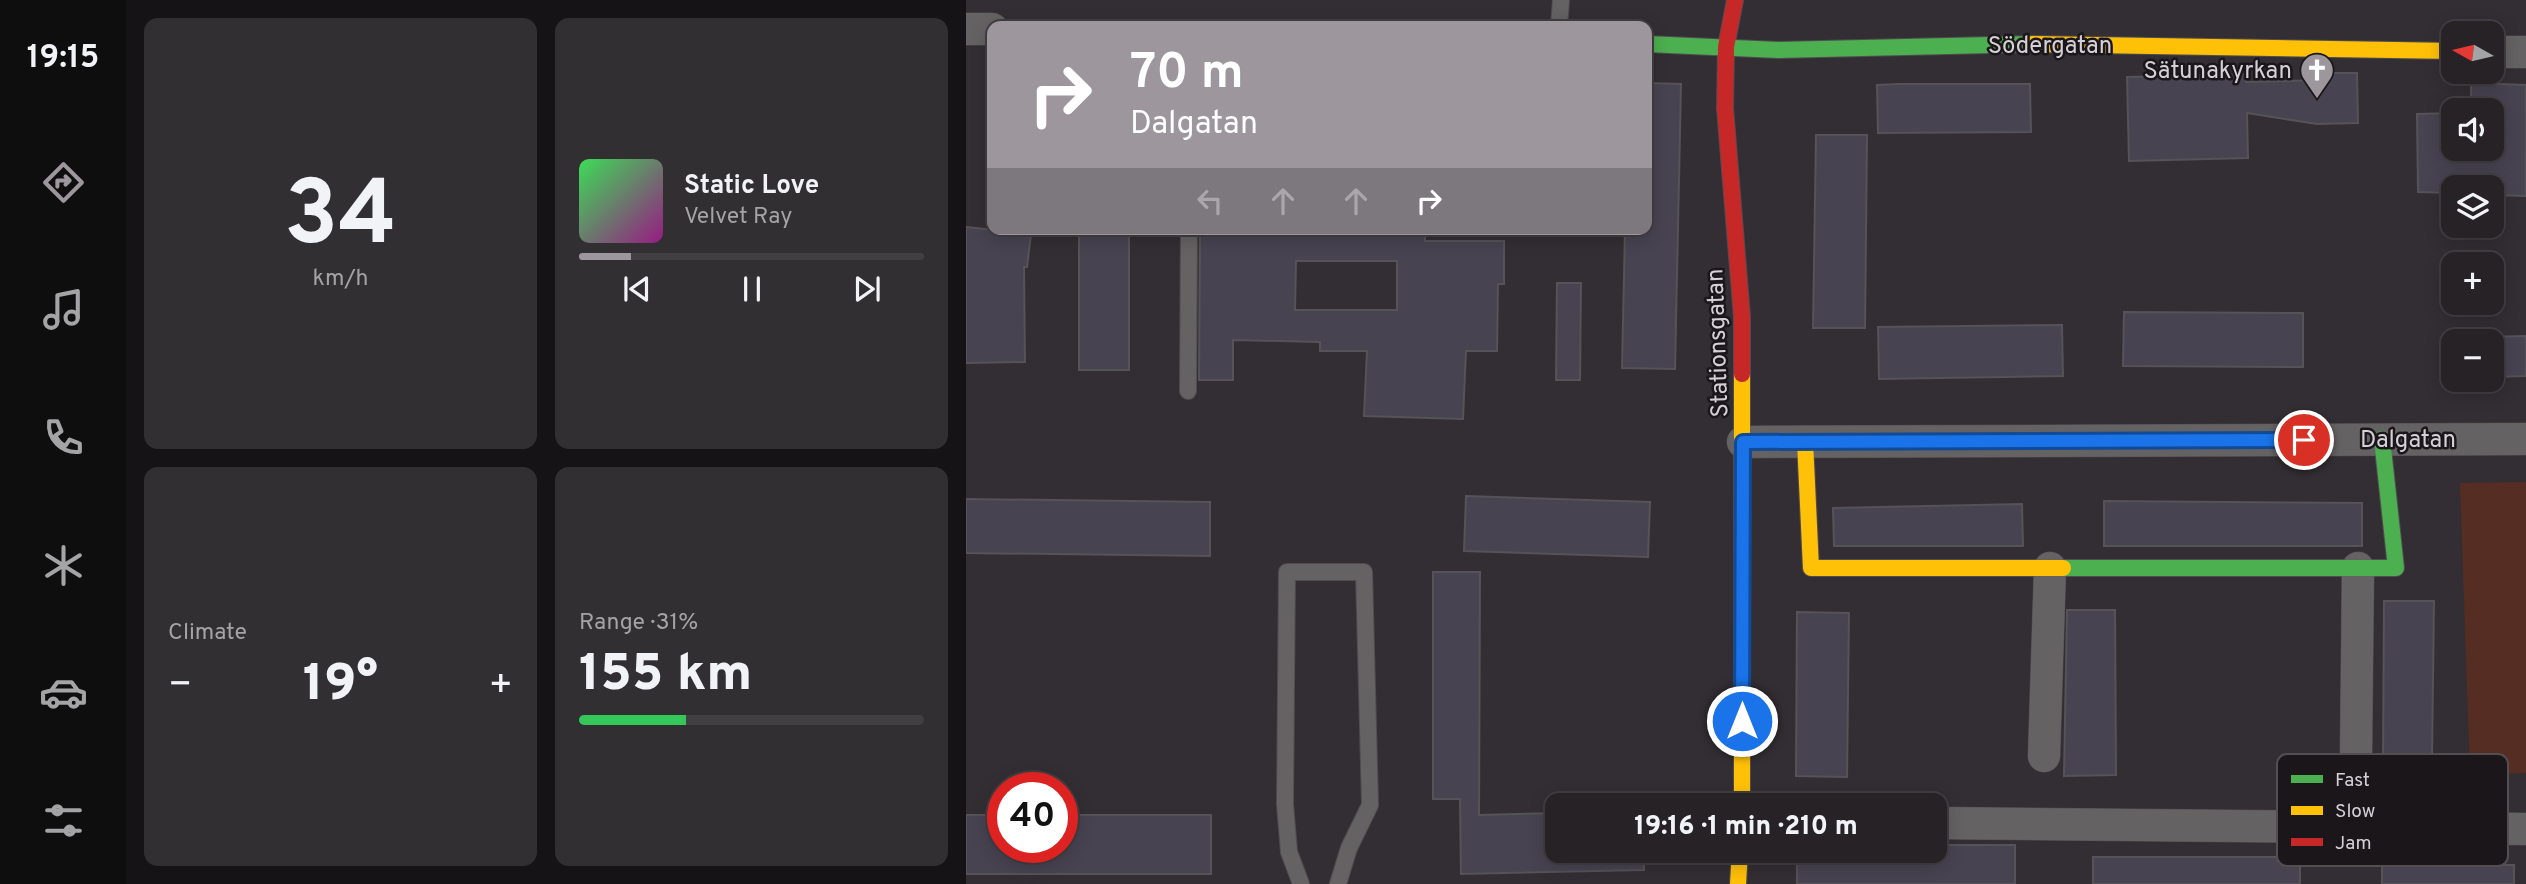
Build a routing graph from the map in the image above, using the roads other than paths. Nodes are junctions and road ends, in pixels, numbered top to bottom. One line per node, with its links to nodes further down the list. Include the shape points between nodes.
1 (1561, 0): 4 (lane)
2 (1735, 0): 8 (street, Stationsgatan)
3 (1714, 12): 8 (street, Stationsgatan)
4 (1559, 21)
5 (966, 29): 6 (street)
6 (987, 29)
7 (1652, 44): 8 (street, Södergatan)
8 (1726, 47): 9 (street, Södergatan, via 1778,50 2003,44); 17 (street, Stationsgatan, via 1725,107 1742,317)
9 (2441, 51)
10 (2504, 52): 11 (street)
11 (2526, 52)
12 (1188, 235): 13 (lane)
13 (1188, 391)
14 (2382, 439): 15 (street, Dalgatan); 16 (street, Dalgatan); 19 (street, via 2396,568)
15 (2526, 439)
16 (1805, 441): 17 (street, Dalgatan); 18 (street, via 1811,568)
17 (1743, 442): 22 (street, Stationsgatan)
18 (2050, 568): 19 (street); 21 (street)
19 (2358, 568): 20 (street)
20 (2356, 754)
21 (2044, 755)
22 (1742, 793)
23 (1947, 823): 24 (street)
24 (2277, 826)
25 (2508, 829): 26 (street)
26 (2526, 829)
27 (1739, 863): 30 (street)
28 (1301, 884): 29 (lane, via 1289,852 1285,804 1287,572 1364,572 1370,805)
29 (1338, 884)
30 (1738, 884)

